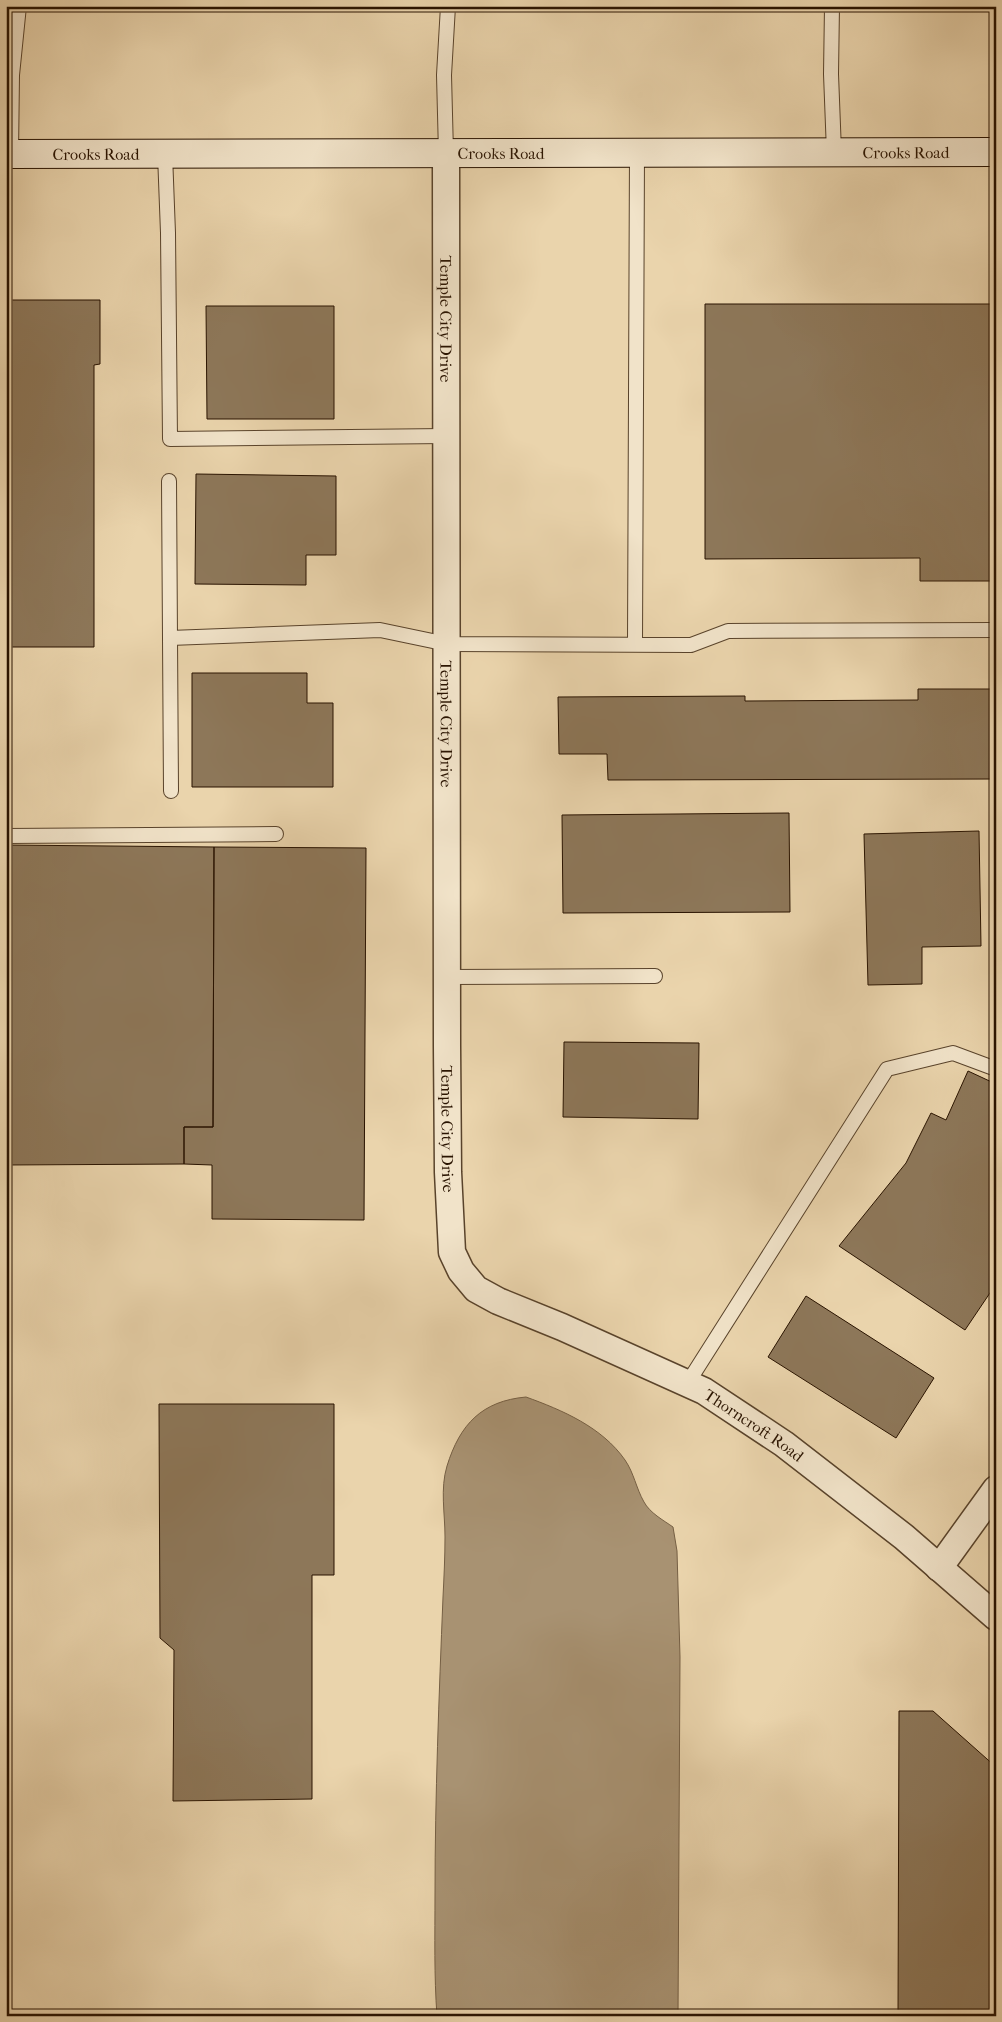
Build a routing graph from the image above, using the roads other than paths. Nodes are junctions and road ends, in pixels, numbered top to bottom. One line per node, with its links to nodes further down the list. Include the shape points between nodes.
1 (19, 6): 8 (lane)
2 (448, 6): 7 (lane, via 444,75)
3 (832, 6): 5 (lane)
4 (637, 152): 5 (main road, Crooks Road); 7 (main road, Crooks Road); 15 (lane)
5 (834, 152): 6 (main road, Crooks Road)
6 (996, 152)
7 (446, 153): 9 (main road, Crooks Road); 10 (street, Temple City Drive)
8 (9, 154): 9 (main road, Crooks Road)
9 (165, 154): 10 (lane, via 170,439)
10 (446, 436): 14 (street, Temple City Drive)
11 (169, 481): 13 (lane)
12 (996, 630): 15 (lane, via 728,631 691,644)
13 (170, 638): 14 (lane, via 380,630); 16 (lane)
14 (447, 644): 15 (lane); 20 (street, Temple City Drive)
15 (635, 644)
16 (171, 791)
17 (276, 834): 18 (lane)
18 (6, 836)
19 (655, 976): 20 (lane)
20 (448, 977): 22 (street, Temple City Drive, via 452,1252 461,1271)
21 (996, 1069): 23 (lane, via 952,1053 887,1069)
22 (476, 1288): 23 (street, Thorncroft Road, via 498,1302 562,1327)
23 (687, 1384): 25 (street, Thorncroft Road, via 704,1391 784,1444)
24 (996, 1489): 25 (street)
25 (939, 1568): 26 (street, Thorncroft Road)
26 (996, 1617)

